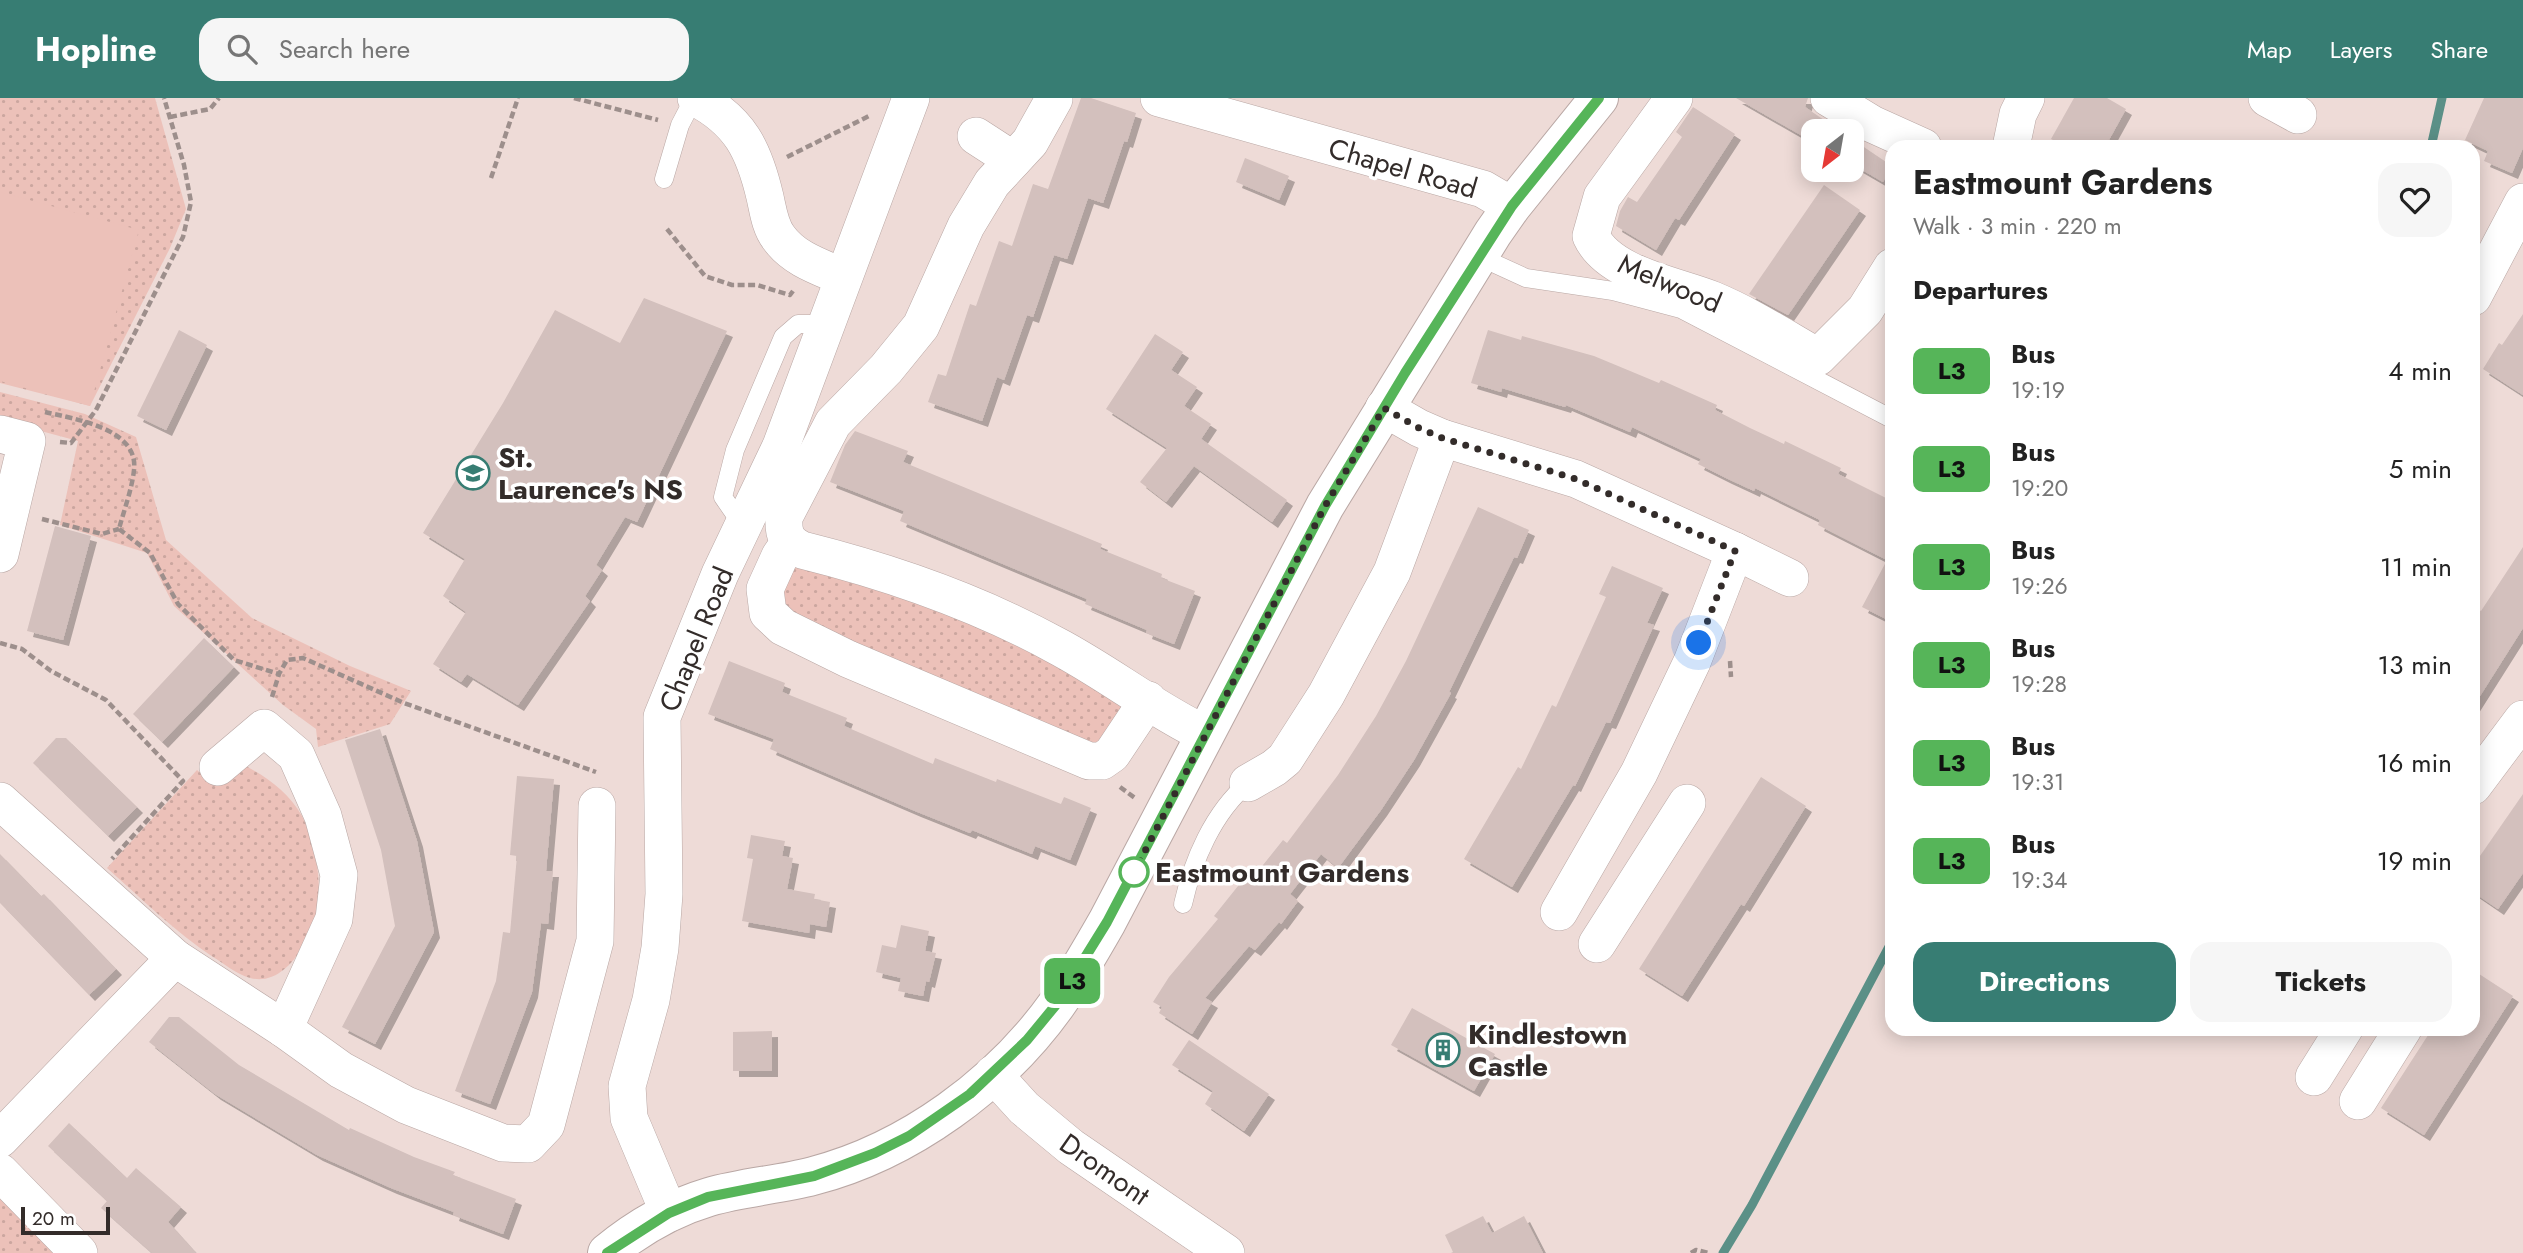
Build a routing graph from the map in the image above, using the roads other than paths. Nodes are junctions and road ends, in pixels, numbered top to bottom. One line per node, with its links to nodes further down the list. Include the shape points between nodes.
1 (695, 98): 13 (lane, via 680,125); 17 (street, via 718,110 752,150 777,237 793,253)
2 (1159, 98): 15 (street, Chapel Road, via 1483,189)
3 (1599, 98): 15 (street, Chapel Road)
4 (1674, 98): 19 (street, Melwood, via 1602,197 1591,236 1597,249 1626,269 1713,300 1818,356)
5 (1829, 98): 10 (street)
6 (2026, 98): 11 (street)
7 (1054, 99): 12 (street, via 1030,142)
8 (906, 112): 17 (street, Chapel Road)
9 (976, 136): 12 (street)
10 (1904, 140)
11 (2012, 140)
12 (1013, 160): 24 (street, via 992,183 966,226 921,326 833,423 784,517 783,531)
13 (664, 179)
14 (2523, 202): 18 (street)
15 (1512, 206): 16 (street)
16 (1478, 256): 20 (street); 21 (lane, via 1526,278 1613,291 1681,309)
17 (829, 271): 51 (street, Chapel Road, via 826,324 781,446 720,574 662,717 664,894 660,948 628,1086 629,1118)
18 (2480, 283)
19 (1885, 287)
20 (1384, 408): 23 (street); 30 (street, via 1325,506)
21 (1885, 415)
22 (21, 428): 26 (street)
23 (1442, 438): 25 (street, via 1576,479); 33 (street, via 1392,572 1326,695 1285,759)
24 (789, 543): 28 (street, via 1004,619); 28 (street, via 765,589 768,612 783,627 848,659 1089,761 1102,761 1112,754)
25 (1735, 551): 27 (street); 37 (street, via 1692,662)
26 (0, 554)
27 (1790, 578)
28 (1148, 700): 30 (street)
29 (2523, 719): 32 (street)
30 (1205, 734): 46 (street, via 1081,968 1055,1006)
31 (218, 767): 43 (street, via 264,728 296,755 323,816 339,875 334,919)
32 (2480, 777)
33 (1248, 783): 39 (lane, via 1205,838)
34 (599, 790): 43 (street, via 596,941 545,1125 528,1144 503,1143 406,1105 341,1070)
35 (0, 801): 42 (street)
36 (1687, 803): 38 (street)
37 (1616, 815): 38 (street); 40 (street)
38 (1660, 842): 41 (street)
39 (1183, 904)
40 (1559, 912)
41 (1597, 944)
42 (175, 958): 43 (street); 49 (street)
43 (284, 1029)
44 (2340, 1036): 47 (street)
45 (2399, 1036): 48 (street)
46 (993, 1074): 51 (street, via 941,1116 875,1153 814,1176 708,1197); 54 (street, Dromont, via 1024,1108 1071,1147)
47 (2314, 1077)
48 (2358, 1101)
49 (0, 1139)
50 (0, 1172): 52 (street)
51 (669, 1213): 53 (street)
52 (79, 1253)
53 (607, 1253)
54 (1226, 1253)

